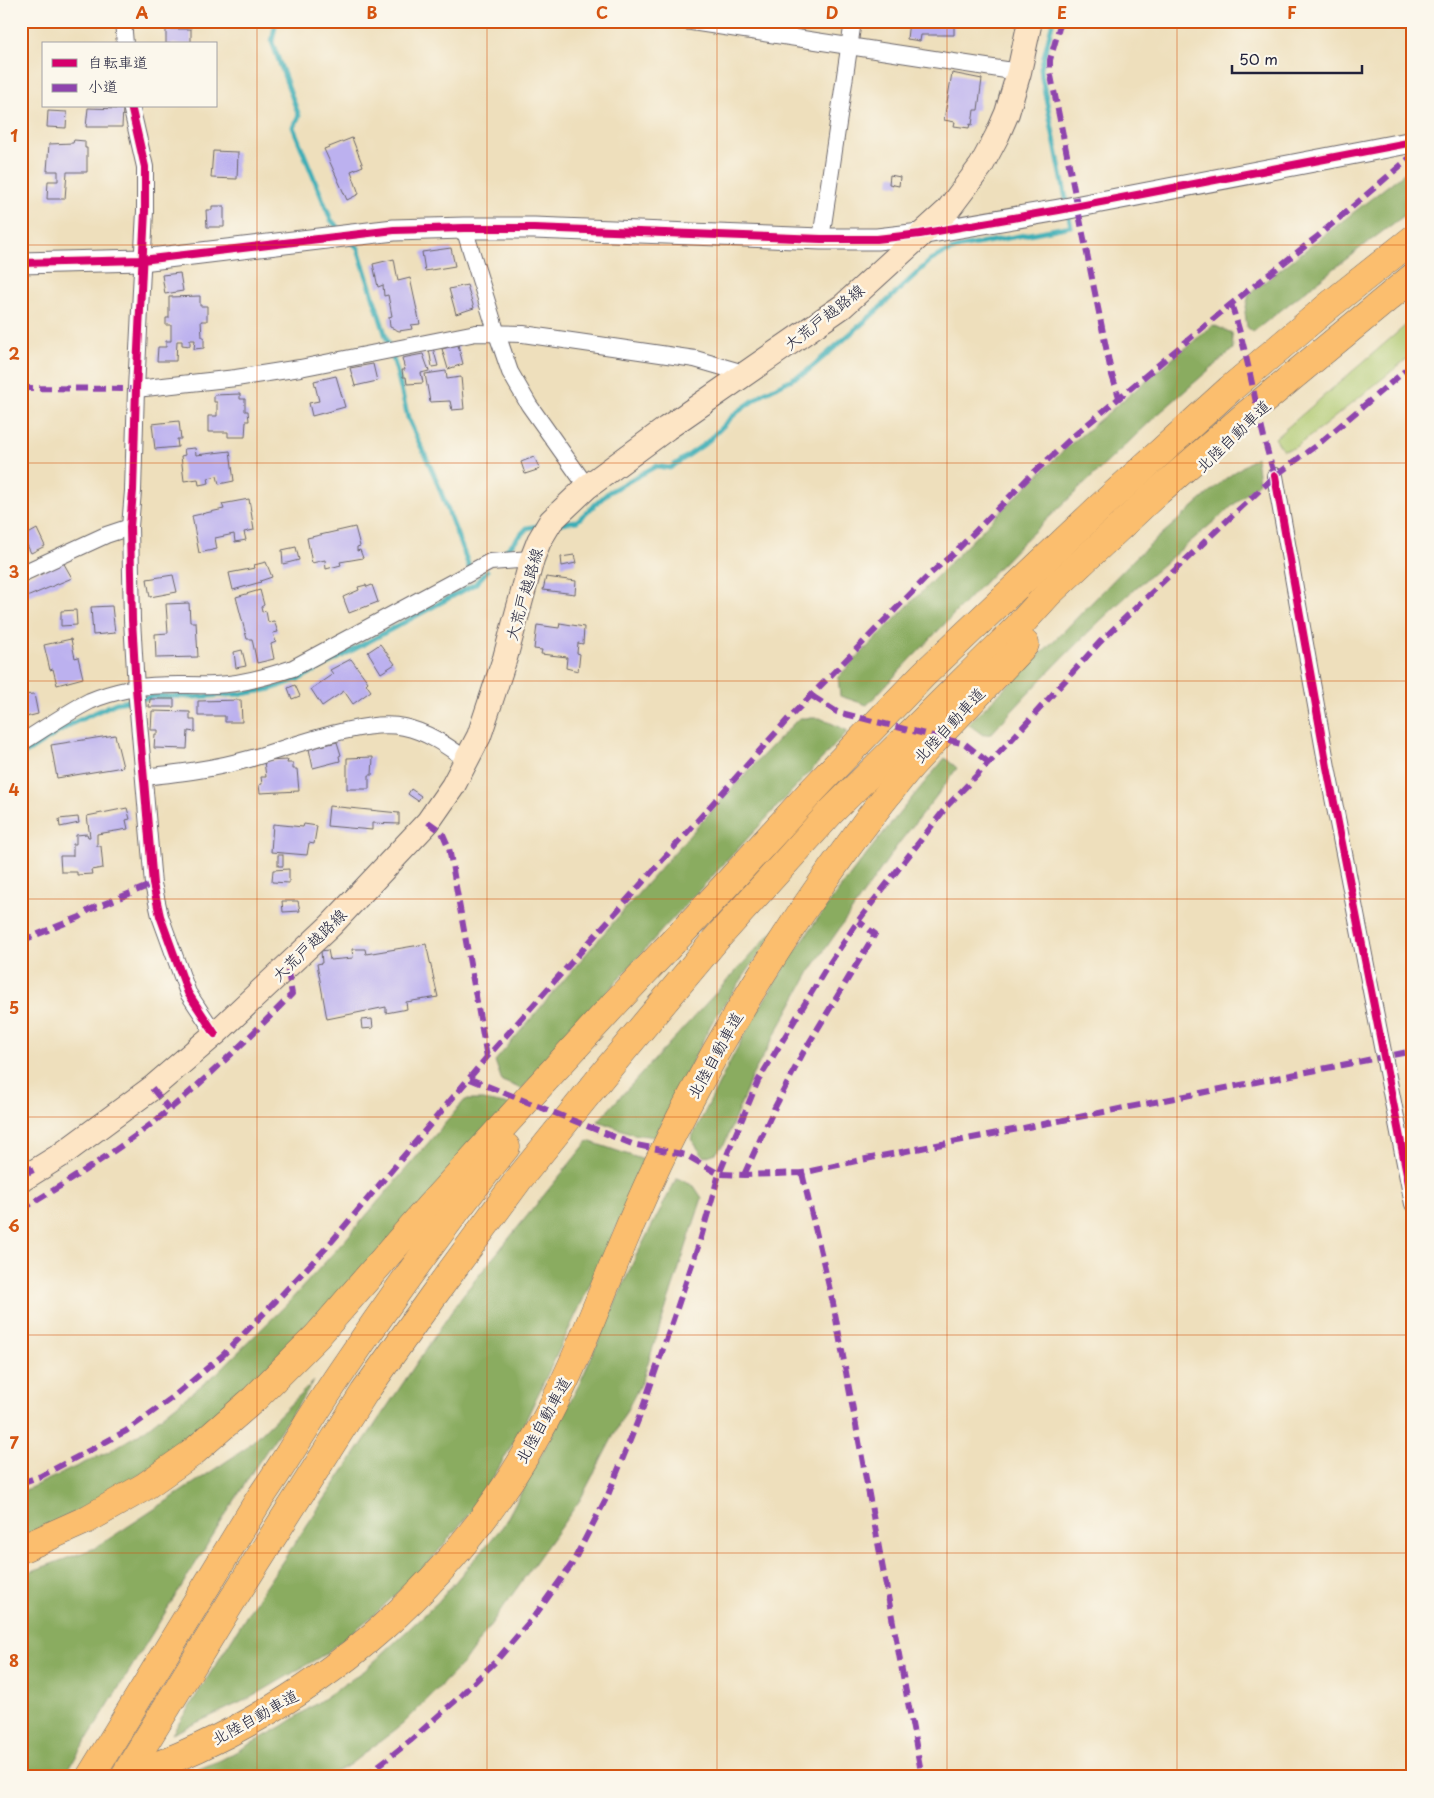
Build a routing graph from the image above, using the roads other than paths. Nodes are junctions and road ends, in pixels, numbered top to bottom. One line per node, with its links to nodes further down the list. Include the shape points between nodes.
1 (123, 21): 5 (street)
2 (685, 21): 6 (street)
3 (853, 21): 6 (street)
4 (1030, 21): 7 (main road, 大荒戸越路線)
5 (125, 42)
6 (849, 46): 7 (street); 12 (street)
7 (1019, 72): 11 (main road, 大荒戸越路線, via 1007,113 981,166 947,211)
8 (132, 108): 14 (street, via 146,166)
9 (1413, 142): 11 (street)
10 (464, 228): 12 (street); 14 (street, via 394,230); 18 (street)
11 (920, 234): 12 (street, via 877,239); 19 (main road, 大荒戸越路線, via 843,306)
12 (820, 239)
13 (1413, 239): 30 (highway, via 1230,389 1097,510 923,675)
14 (142, 260): 15 (street); 20 (street)
15 (21, 263)
16 (1413, 278): 17 (highway, 北陸自動車道)
17 (1348, 330): 36 (highway, 北陸自動車道, via 1210,446 1048,594 830,813 717,938 519,1179 364,1392); 36 (highway, 北陸自動車道, via 1250,418 1057,610 905,772 845,850 786,936 693,1093 654,1172 560,1393 484,1518 457,1551 387,1624 295,1696 248,1723 158,1766)
18 (497, 334): 19 (street, via 523,334 695,359); 20 (street, via 476,333 236,378); 22 (street, via 510,372 529,405)
19 (747, 374): 22 (main road, 大荒戸越路線)
20 (136, 389): 23 (street)
21 (1275, 476): 33 (street, via 1327,767)
22 (587, 487): 24 (main road, 大荒戸越路線, via 551,521)
23 (130, 527): 25 (street); 26 (street)
24 (532, 559): 26 (street, via 490,562 293,668 267,677 232,684); 28 (main road, 大荒戸越路線, via 505,658 479,736)
25 (21, 574)
26 (136, 688): 27 (street, via 91,701); 29 (street)
27 (21, 743)
28 (467, 760): 29 (street, via 431,735 403,726 384,725 333,734 207,769); 31 (main road, 大荒戸越路線, via 428,822 409,843 331,924)
29 (144, 777): 31 (street, via 153,884 160,916 188,993)
30 (705, 908): 34 (highway, via 430,1207 317,1336 254,1400 191,1454 144,1487 86,1520); 35 (highway, via 493,1163 339,1375)
31 (215, 1034): 32 (main road, 大荒戸越路線, via 152,1088 62,1155)
32 (21, 1180)
33 (1413, 1204)
34 (21, 1549)
35 (90, 1777)
36 (125, 1777)

